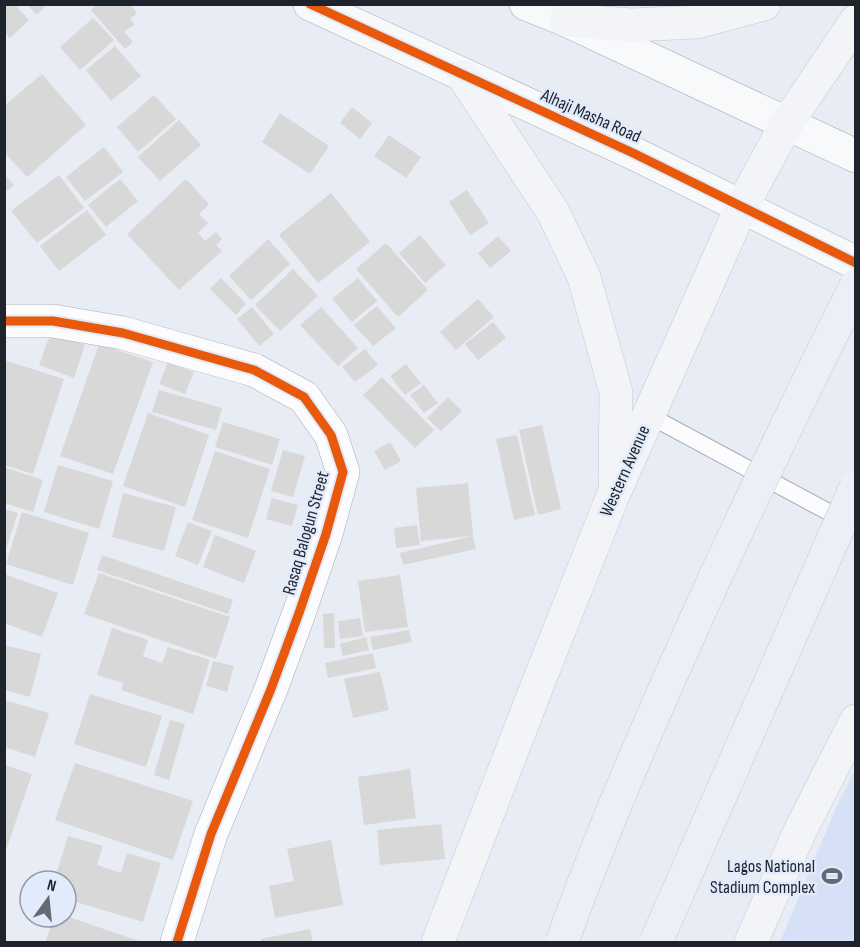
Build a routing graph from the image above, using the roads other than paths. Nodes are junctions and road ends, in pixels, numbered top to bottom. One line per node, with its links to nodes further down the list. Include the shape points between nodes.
1 (310, 4): 6 (street, Alhaji Masha Road)
2 (526, 4): 4 (street)
3 (764, 4): 4 (main road, via 697,22 631,25)
4 (566, 20): 7 (street)
5 (855, 21): 7 (main road, Western Avenue)
6 (464, 77): 9 (street, Alhaji Masha Road); 15 (main road, via 553,212 585,277 616,392)
7 (786, 123): 8 (street); 9 (main road, Western Avenue)
8 (855, 156)
9 (742, 206): 10 (street, Alhaji Masha Road); 13 (main road, Western Avenue)
10 (855, 263)
11 (855, 286): 20 (highway, bridge, via 800,394 668,681)
12 (4, 321): 18 (street, Rasaq Balogun Street, via 53,321 123,333 254,370 304,397 332,435 343,472 299,613 211,834)
13 (650, 416): 15 (main road, Western Avenue); 16 (lane)
14 (855, 487): 21 (highway, bridge)
15 (614, 493): 19 (main road, Western Avenue)
16 (855, 526)
17 (855, 721): 22 (main road)
18 (177, 942)
19 (438, 942)
20 (562, 942)
21 (656, 942)
22 (751, 942)

